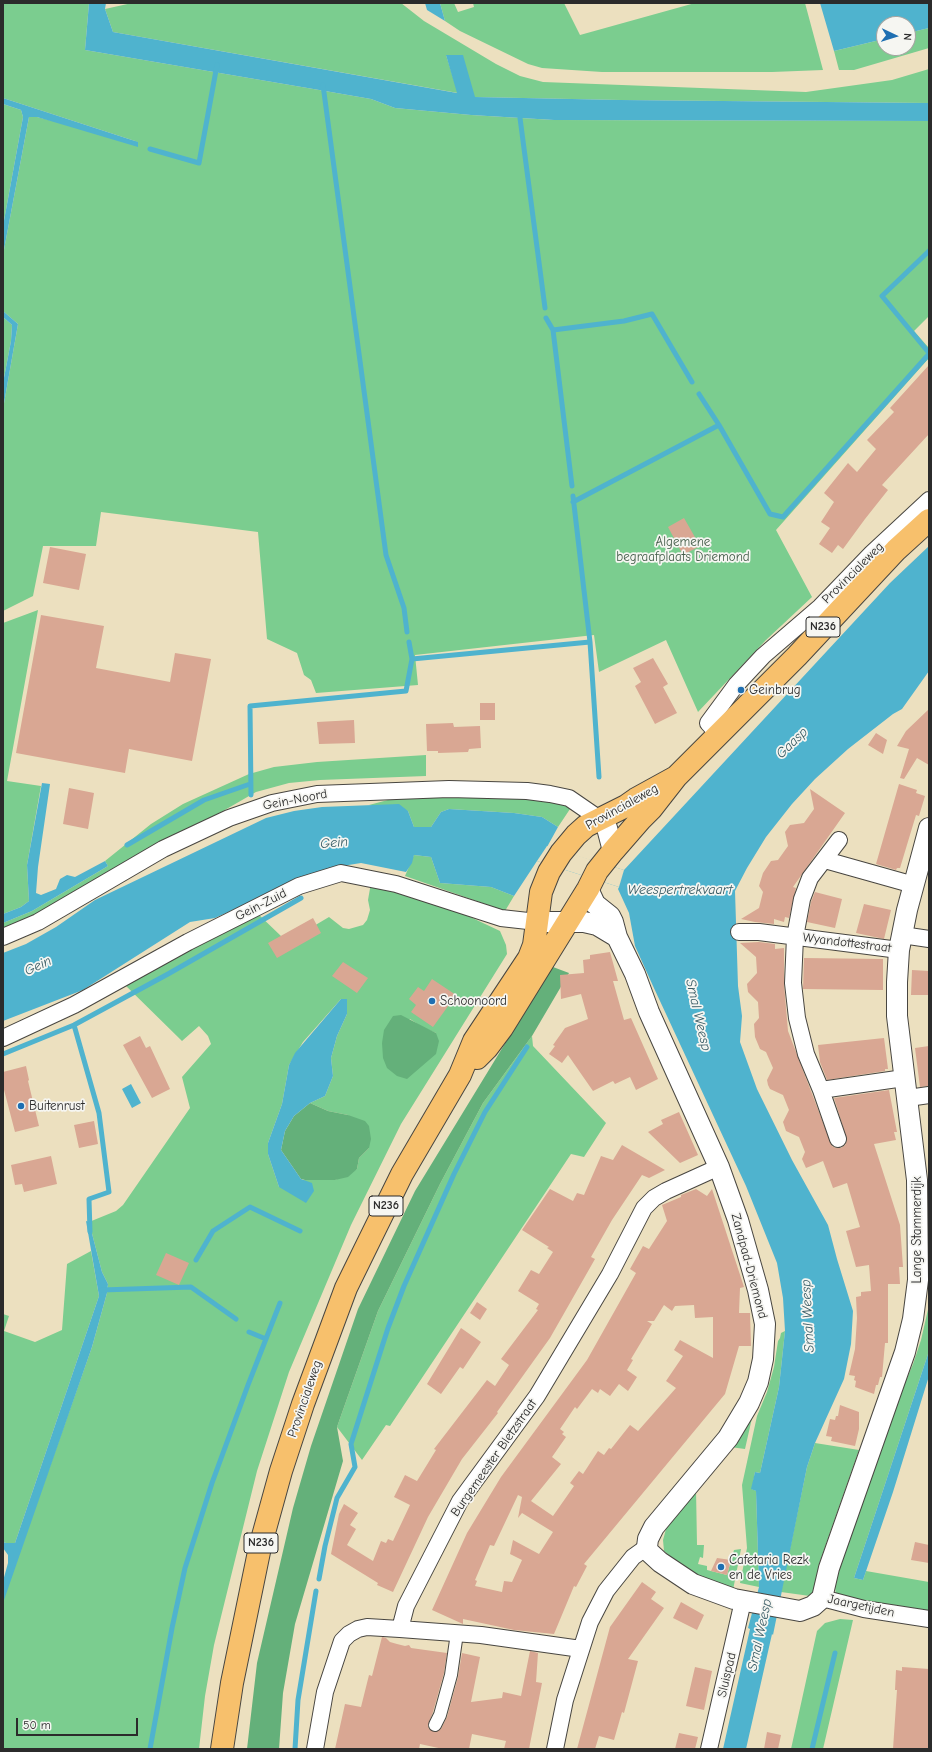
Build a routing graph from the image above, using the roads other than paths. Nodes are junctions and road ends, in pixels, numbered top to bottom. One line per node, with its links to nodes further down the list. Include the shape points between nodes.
1 (929, 500): 3 (street, Provincialeweg, via 872,553 820,607 763,656 736,685)
2 (929, 520): 3 (main road, Provincialeweg / N236, via 896,550 796,656)
3 (714, 729): 4 (main road, Provincialeweg / N236)
4 (676, 777): 5 (main road, Provincialeweg / N236); 9 (main road, Provincialeweg / N236)
5 (601, 820): 9 (street, Gein-Noord, via 608,828); 11 (main road, Provincialeweg / N236, via 586,826 558,859 541,892); 14 (street, Gein-Noord, via 569,798 527,792 449,788 317,794 280,801 229,818 163,849 38,922)
6 (929, 828): 10 (street, Lange Stammerdijk)
7 (840, 840): 8 (street, Wyandottestraat)
8 (825, 860): 10 (street); 16 (street, Wyandottestraat, via 807,885)
9 (599, 871): 12 (main road, Provincialeweg / N236); 15 (street, Zandpad-Driemond, via 595,904 610,916)
10 (914, 885): 18 (street, Lange Stammerdijk)
11 (537, 922): 12 (street); 19 (street, Gein-Zuid, via 501,918 396,884 341,873 299,886 188,942 74,1005); 20 (main road, Provincialeweg / N236, via 534,945 529,958 474,1041)
12 (567, 922): 15 (street, via 597,925); 20 (main road, Provincialeweg / N236, via 502,1028)
13 (739, 932): 16 (street, Wyandottestraat)
14 (3, 937)
15 (617, 937): 26 (street, Zandpad-Driemond)
16 (795, 937): 18 (street, Wyandottestraat); 22 (street, Wyandottestraat, via 793,983 797,1018 806,1054)
17 (929, 939): 18 (street, Wyandottestraat)
18 (900, 942): 21 (street, Lange Stammerdijk, via 897,1016)
19 (3, 1038)
20 (460, 1076): 37 (main road, Provincialeweg / N236, via 402,1174 346,1288 303,1404 260,1547 235,1668)
21 (904, 1078): 22 (street); 24 (street, Lange Stammerdijk)
22 (821, 1090): 25 (street, Wyandottestraat)
23 (929, 1096): 24 (street)
24 (908, 1098): 27 (street, Lange Stammerdijk)
25 (838, 1139)
26 (719, 1167): 29 (street, Zandpad-Driemond, via 762,1301 765,1330 763,1359 754,1393 728,1438 654,1527); 33 (street, Burgemeester Bletzstraat, via 666,1191 644,1208 610,1274 537,1396 460,1501 406,1606)
27 (923, 1180): 28 (street, Lange Stammerdijk)
28 (924, 1280): 30 (street, Lange Stammerdijk, via 905,1352 829,1568)
29 (646, 1547): 31 (street, Jaargetijden, via 660,1562 693,1584 715,1594); 35 (street, Zandpad-Driemond, via 633,1557 606,1591)
30 (822, 1598): 31 (street, Jaargetijden, via 814,1606 800,1611); 32 (street, Jaargetijden, via 864,1609)
31 (748, 1602): 40 (street, Sluispad)
32 (929, 1618)
33 (400, 1629): 34 (street); 38 (street, via 367,1627 349,1634 342,1641 325,1692)
34 (457, 1633): 35 (street); 36 (street, via 451,1675)
35 (580, 1649): 39 (street, Zandpad-Driemond, via 565,1700)
36 (435, 1726)
37 (222, 1749)
38 (314, 1749)
39 (555, 1749)
40 (709, 1749)

